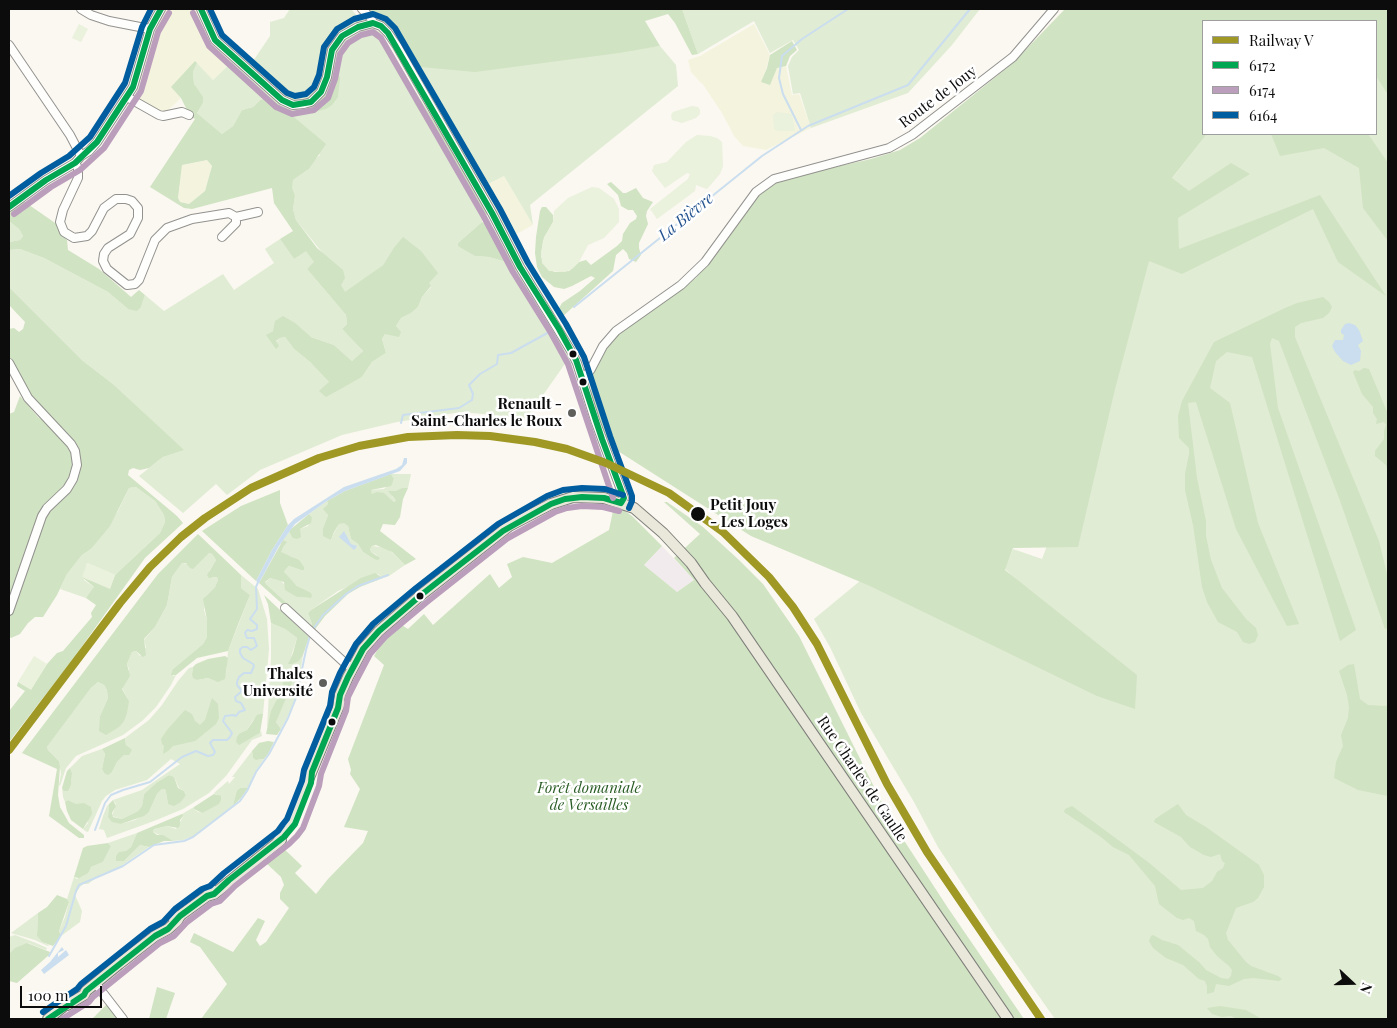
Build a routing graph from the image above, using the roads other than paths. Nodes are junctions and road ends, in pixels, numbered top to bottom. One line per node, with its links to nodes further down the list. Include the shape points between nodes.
1 (81, 9): 7 (street, via 109,21)
2 (161, 9): 7 (street)
3 (201, 9): 6 (street, via 215,40 282,100 292,105 311,102 321,92 332,50 342,36 358,26)
4 (362, 9): 6 (street)
5 (1054, 9): 18 (street, Route de Jouy, via 1013,56 912,135 889,148 774,179 756,192 700,268 616,331)
6 (373, 23): 18 (street, via 388,33 409,67 520,267 571,351)
7 (150, 29): 9 (street)
8 (9, 45): 11 (street)
9 (130, 99): 10 (street, via 161,115 183,112); 11 (street, via 97,142)
10 (189, 115)
11 (81, 156): 12 (street)
12 (76, 163): 13 (street); 15 (street, via 78,178 62,210 60,222 64,232 74,238 86,236 104,208 116,199 132,201 138,208 138,218 130,234 108,248 103,261 107,269 127,285 139,280 155,240 167,228 192,219 229,213)
13 (9, 207)
14 (258, 212): 15 (street)
15 (236, 217): 16 (street, via 236,222)
16 (222, 237)
17 (9, 363): 21 (street, via 28,398 72,444 77,465 67,488 42,516)
18 (582, 378): 19 (street)
19 (625, 505): 22 (main road, Rue Charles de Gaulle, via 600,498 572,497 514,523 379,630); 26 (main road, Rue Charles de Gaulle, via 638,510 691,563 738,624)
20 (284, 608): 22 (street)
21 (9, 611)
22 (353, 668): 23 (main road, Rue Charles de Gaulle, via 340,695 295,824 284,837 214,894 180,916 173,925)
23 (96, 984): 24 (main road, Rue Charles de Gaulle); 25 (street)
24 (48, 1019)
25 (123, 1019)
26 (1008, 1019)

